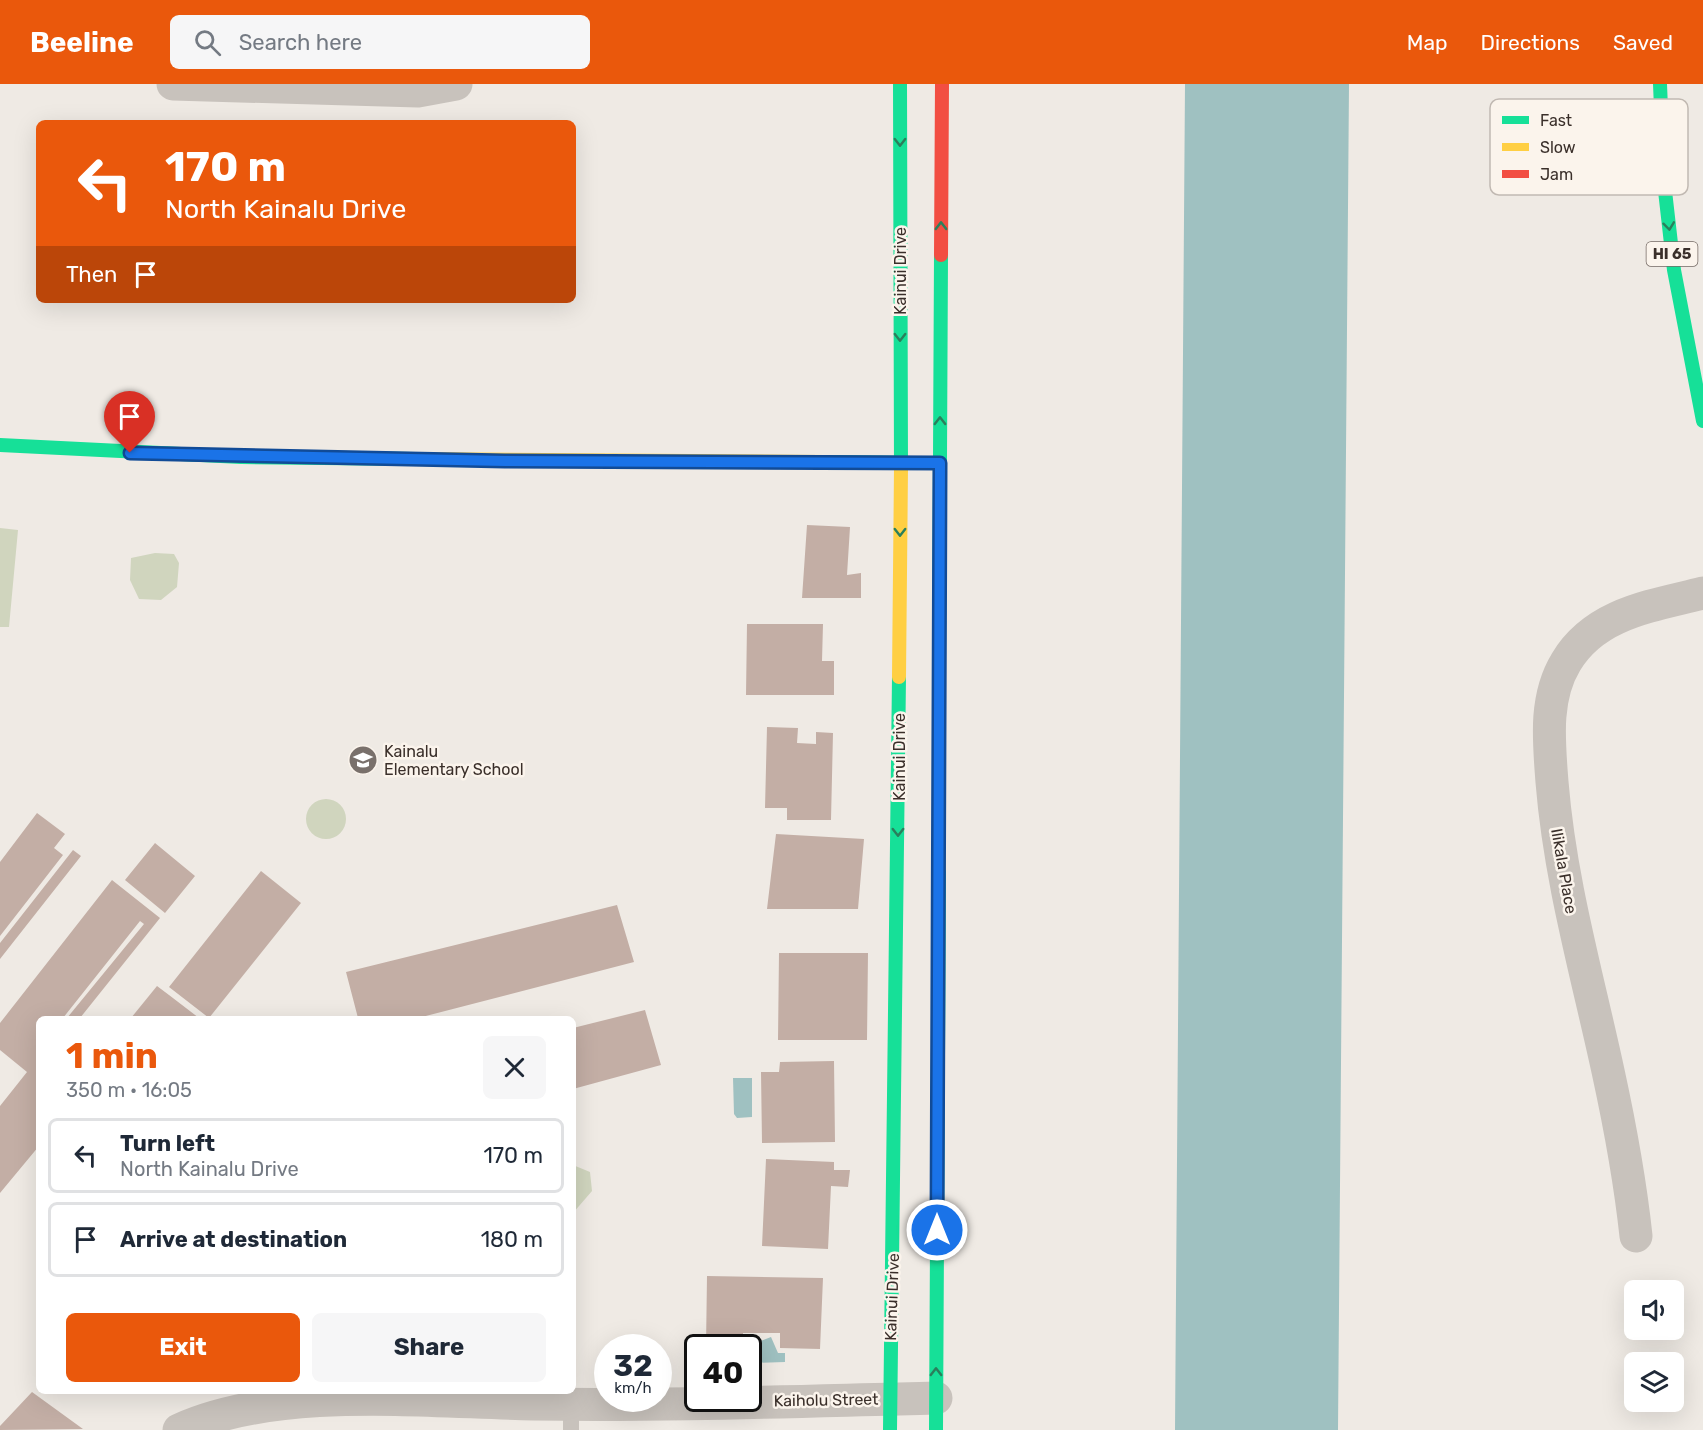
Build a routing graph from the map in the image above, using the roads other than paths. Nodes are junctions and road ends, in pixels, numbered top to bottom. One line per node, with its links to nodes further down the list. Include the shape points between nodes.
1 (173, 84): 2 (street, via 418,91)
2 (456, 84)
3 (900, 84): 10 (street, Kainui Drive, one-way to 10)
4 (942, 84): 11 (street, one-way to 4)
5 (1660, 84): 6 (street, HI 65, one-way to 6)
6 (1661, 99)
7 (1665, 195): 8 (street, HI 65, one-way to 8, via 1674,270)
8 (1703, 421)
9 (0, 445): 10 (street, via 241,457)
10 (901, 463): 11 (street); 15 (street, Kainui Drive, one-way to 15)
11 (940, 463): 14 (street, one-way to 11)
12 (1703, 593): 13 (street, Ilikala Place, via 1620,615 1599,626 1565,662 1551,698 1549,746 1556,838 1608,1071)
13 (1636, 1236)
14 (936, 1398): 15 (street, Kaiholu Street); 18 (street)
15 (889, 1414): 16 (street, Kaiholu Street)
16 (571, 1417): 17 (street, Kaiholu Street, via 345,1399 258,1409)
17 (179, 1430)
18 (936, 1430)

